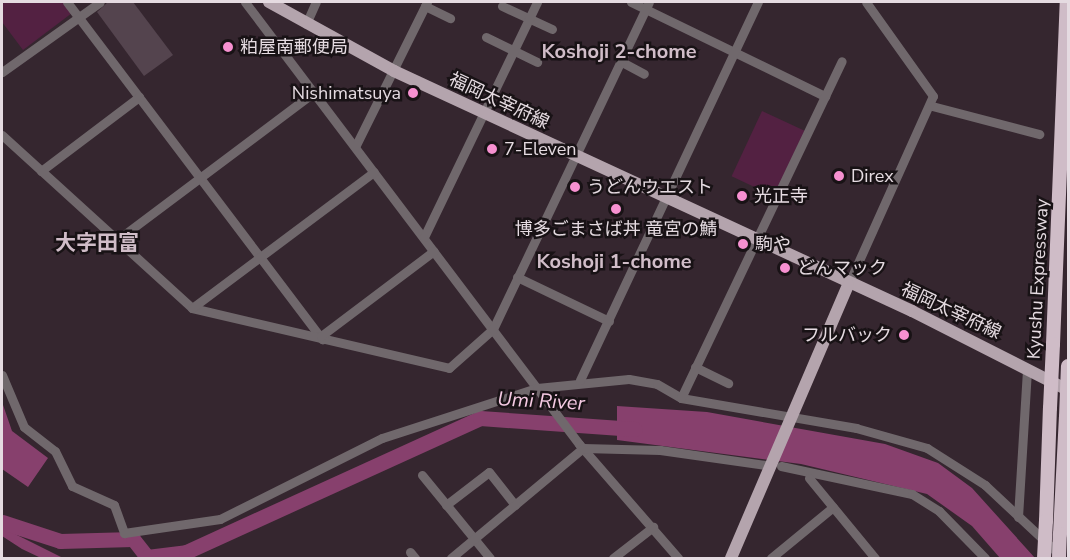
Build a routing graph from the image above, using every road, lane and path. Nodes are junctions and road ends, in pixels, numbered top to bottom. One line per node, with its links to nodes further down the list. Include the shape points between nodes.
1 (67, 2): 14 (street)
2 (100, 2): 14 (street)
3 (245, 2): 28 (street)
4 (269, 2): 17 (main road, 福岡太宰府線)
5 (316, 2): 17 (street)
6 (537, 2): 16 (street)
7 (631, 2): 12 (street)
8 (758, 2): 21 (street)
9 (866, 2): 31 (street, via 924,77)
10 (1067, 2): 80 (highway, Kyushu Expressway, bridge)
11 (426, 4): 15 (street); 25 (street)
12 (647, 5): 21 (street); 22 (street)
13 (502, 6): 16 (street)
14 (79, 16): 26 (street); 30 (street)
15 (450, 18)
16 (529, 19): 18 (street); 20 (street)
17 (306, 24): 25 (main road, 福岡太宰府線)
18 (552, 29)
19 (486, 37): 20 (street)
20 (514, 51): 23 (street); 32 (street)
21 (735, 52): 29 (street); 40 (street)
22 (620, 61): 27 (street); 36 (street)
23 (537, 62)
24 (842, 62): 29 (street)
25 (394, 71): 32 (main road, 福岡太宰府線); 35 (street)
26 (2, 72)
27 (644, 74)
28 (314, 92): 35 (street); 39 (street)
29 (825, 96): 43 (street)
30 (139, 97): 37 (street); 39 (street)
31 (932, 106): 33 (street); 47 (street)
32 (486, 115): 36 (main road, 福岡太宰府線); 41 (street)
33 (1039, 134)
34 (2, 135): 37 (street)
35 (355, 147): 38 (street)
36 (574, 156): 40 (main road, 福岡太宰府線); 46 (street)
37 (41, 171): 42 (street)
38 (374, 172): 41 (street); 45 (street)
39 (199, 176): 42 (street); 45 (street)
40 (667, 197): 43 (main road, 福岡太宰府線); 49 (street)
41 (424, 237): 44 (street)
42 (117, 240): 48 (street)
43 (757, 240): 47 (main road, 福岡太宰府線); 53 (street)
44 (434, 251): 50 (street); 51 (street)
45 (261, 256): 48 (street); 51 (street)
46 (517, 277): 49 (street); 50 (street)
47 (848, 285): 54 (main road, 福岡太宰府線); 61 (main road)
48 (192, 309): 51 (street)
49 (609, 321): 56 (street)
50 (493, 329): 51 (street, via 440,370); 58 (street)
51 (322, 337)
52 (1068, 366): 81 (highway, Kyushu Expressway, bridge)
53 (695, 367): 57 (street); 60 (street)
54 (1027, 368): 59 (main road, 福岡太宰府線); 69 (street)
55 (2, 375): 58 (street, via 24,427 55,451 72,486 114,504 124,533 220,519 382,438)
56 (580, 380): 58 (street); 60 (street, via 629,379 657,384)
57 (728, 383)
58 (537, 388): 62 (street)
59 (1068, 390)
60 (681, 398): 61 (street)
61 (794, 417): 63 (main road); 69 (street, via 927,448 985,485)
62 (581, 446): 63 (street, via 660,450); 67 (street); 70 (street)
63 (773, 466): 76 (main road); 79 (street, via 912,494 939,511)
64 (422, 475): 66 (street)
65 (809, 478): 68 (street)
66 (446, 505): 67 (street, via 489,472); 71 (street)
67 (515, 505): 71 (street)
68 (833, 507): 77 (street); 78 (street)
69 (1018, 517): 81 (street)
70 (653, 527): 74 (street); 75 (street)
71 (475, 540): 72 (street); 73 (street)
72 (451, 558)
73 (490, 558)
74 (613, 558)
75 (678, 558)
76 (731, 558)
77 (771, 558)
78 (875, 558)
79 (985, 558)
80 (1044, 558)
81 (1062, 558)

